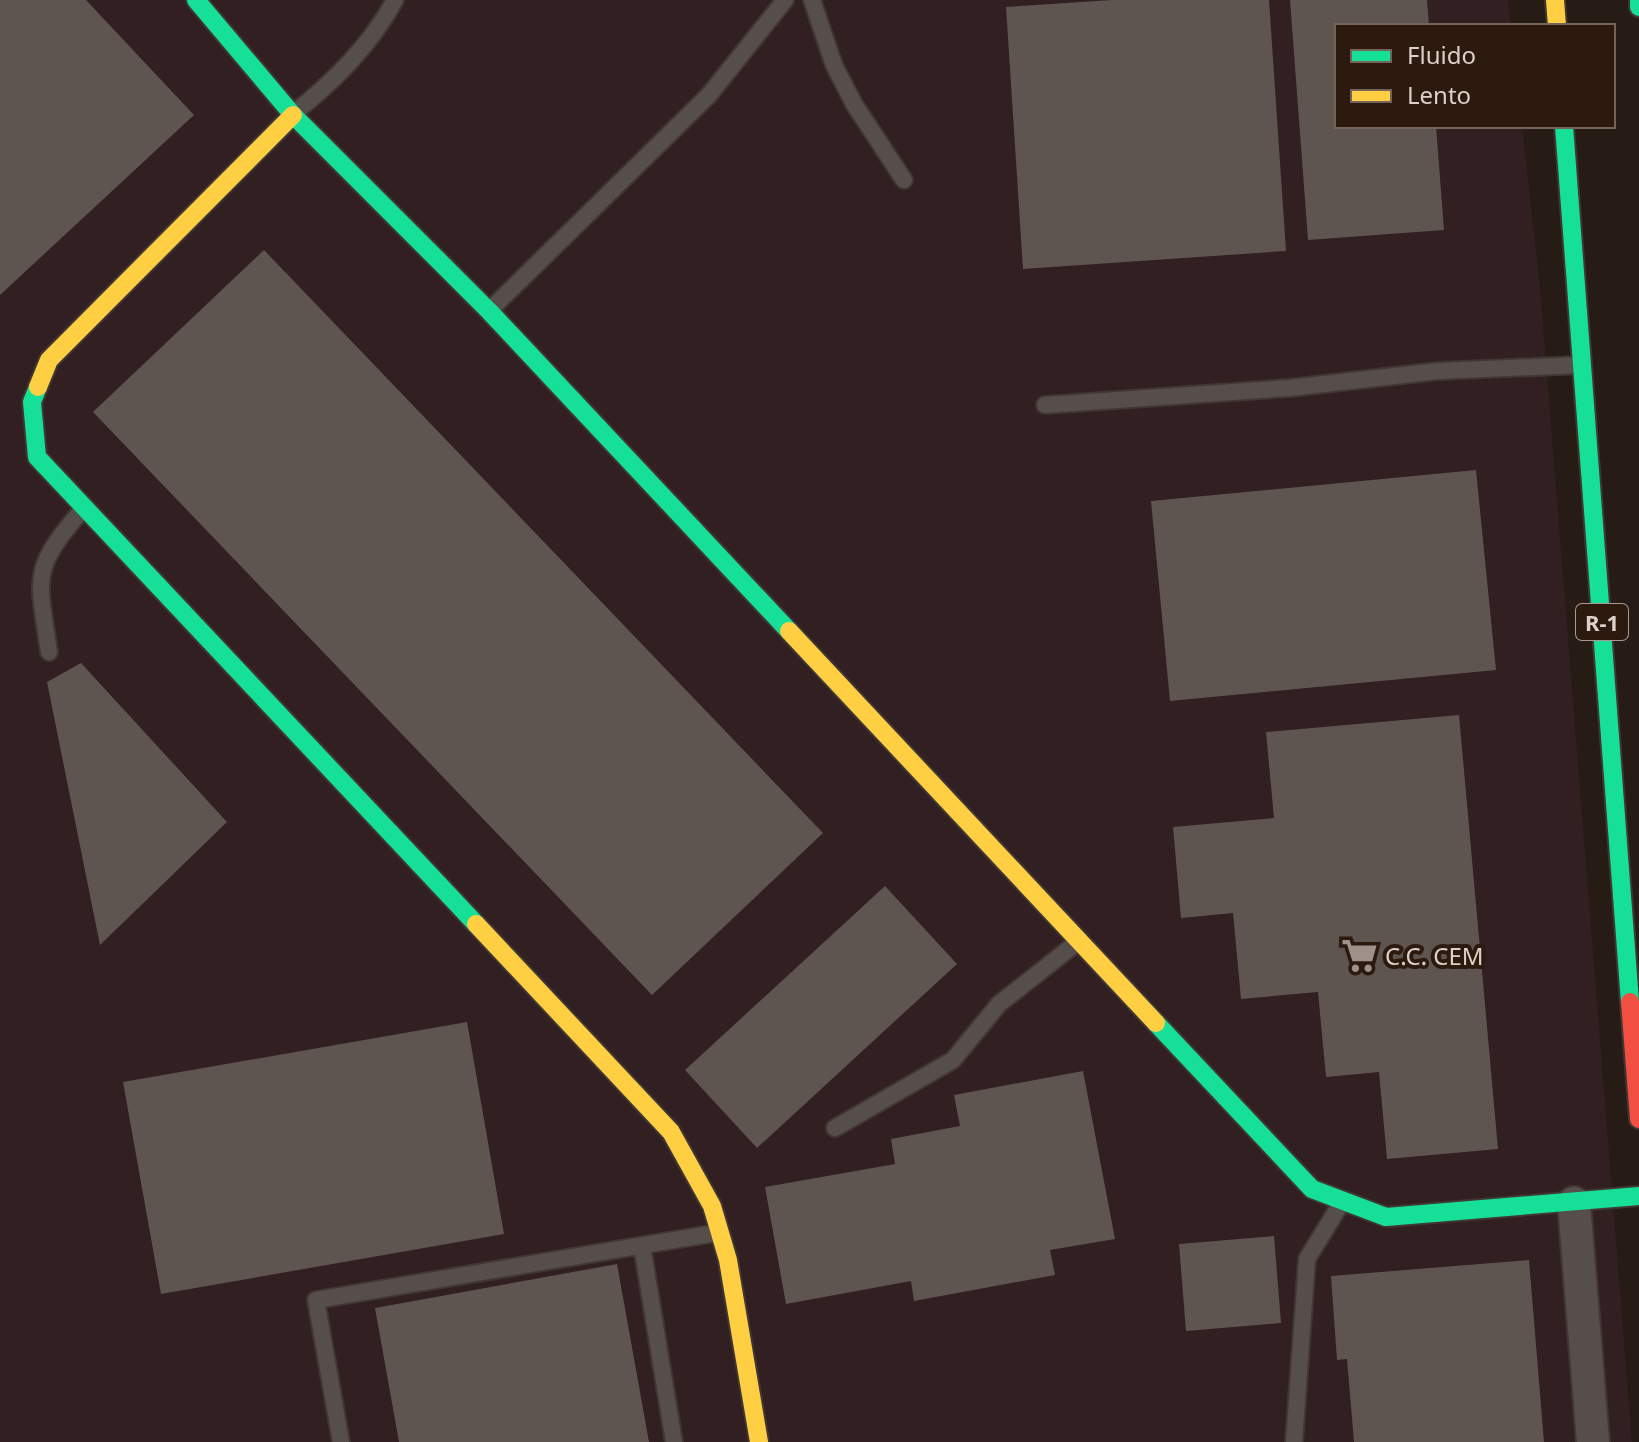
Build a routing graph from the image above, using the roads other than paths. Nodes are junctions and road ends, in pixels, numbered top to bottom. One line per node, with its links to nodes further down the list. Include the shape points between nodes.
1 (395, 0): 9 (lane, via 332,83)
2 (785, 0): 12 (lane, via 709,95)
3 (812, 0): 11 (lane, via 847,91)
4 (1555, 0): 8 (street)
5 (1639, 0): 7 (street)
6 (202, 2): 9 (street)
7 (1639, 7)
8 (1557, 24)
9 (293, 115): 12 (street); 15 (street, via 49,360 32,402 37,457)
10 (1564, 128): 13 (street, R-1)
11 (904, 180)
12 (489, 311): 17 (street)
13 (1582, 364): 14 (lane); 18 (street, R-1)
14 (1045, 405)
15 (84, 508): 16 (lane, via 45,560 38,584); 23 (street, via 671,1132 712,1206)
16 (49, 652)
17 (1079, 941): 19 (lane, via 999,1004 953,1060); 21 (street, via 1312,1189)
18 (1639, 1119)
19 (835, 1128)
20 (1639, 1196): 22 (street)
21 (1343, 1201): 22 (street, via 1386,1217); 28 (lane, via 1307,1259)
22 (1574, 1203): 29 (street)
23 (720, 1232): 24 (lane); 27 (street)
24 (642, 1246): 25 (lane, via 316,1300); 26 (lane)
25 (341, 1442)
26 (674, 1442)
27 (759, 1442)
28 (1294, 1442)
29 (1593, 1442)

